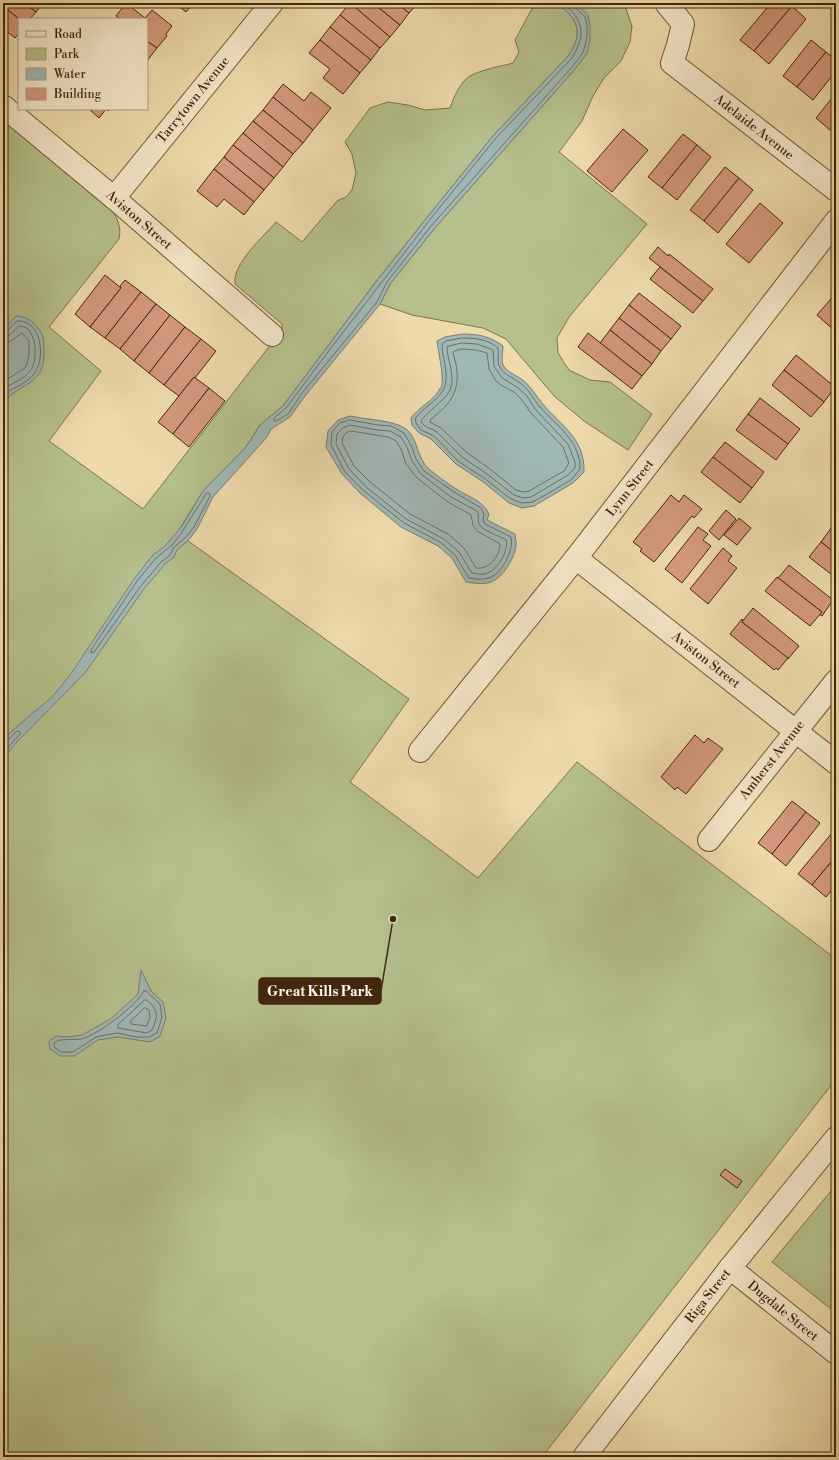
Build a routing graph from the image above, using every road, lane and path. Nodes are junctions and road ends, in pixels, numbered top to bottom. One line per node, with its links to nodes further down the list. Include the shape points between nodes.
1 (272, 3): 5 (street, Tarrytown Avenue)
2 (666, 3): 4 (street, Adelaide Avenue, via 683,24 672,63)
3 (3, 106): 5 (street, Aviston Street)
4 (836, 190)
5 (114, 198): 7 (street, Aviston Street)
6 (836, 221): 8 (street, Lynn Street)
7 (272, 335)
8 (576, 558): 10 (street, Aviston Street); 11 (street, Lynn Street)
9 (836, 681): 10 (street, Amherst Avenue)
10 (796, 730): 12 (street, Aviston Street); 13 (street, Amherst Avenue)
11 (420, 752)
12 (836, 763)
13 (709, 840)
14 (836, 1138): 15 (street, Riga Street)
15 (730, 1268): 16 (street, Dugdale Street); 17 (street, Riga Street)
16 (836, 1353)
17 (584, 1457)

